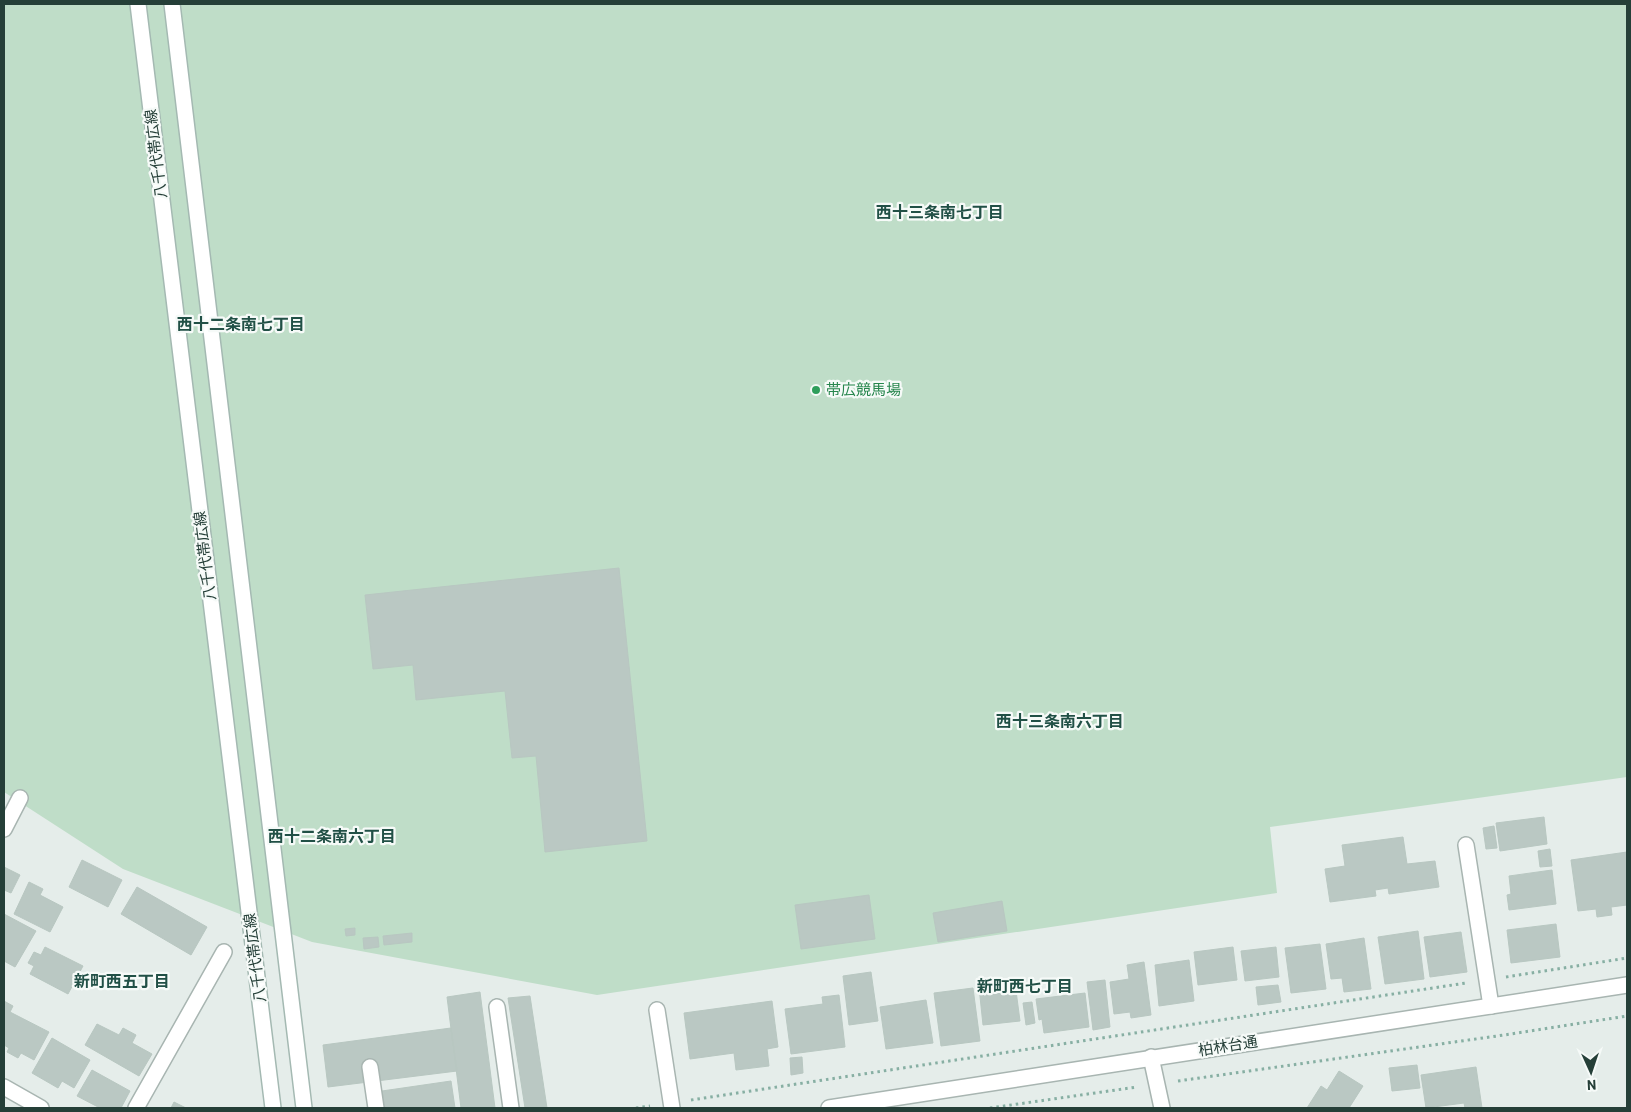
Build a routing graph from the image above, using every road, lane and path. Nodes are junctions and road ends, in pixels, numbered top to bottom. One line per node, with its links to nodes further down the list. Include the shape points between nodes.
1 (138, 4): 21 (main road, 八千代帯広線)
2 (172, 4): 22 (main road, 八千代帯広線)
3 (20, 798): 4 (main road)
4 (4, 829)
5 (1466, 845): 8 (main road)
6 (224, 952): 20 (main road)
7 (1627, 958): 8 (path)
8 (1487, 980): 10 (main road); 18 (path)
9 (1627, 986): 10 (main road, 柏林台通)
10 (1491, 1006): 14 (main road, 柏林台通)
11 (497, 1007): 24 (main road)
12 (657, 1010): 18 (main road)
13 (1627, 1016): 16 (path)
14 (1151, 1057): 16 (main road); 26 (main road, 柏林台通)
15 (370, 1067): 23 (main road)
16 (1156, 1084): 27 (path); 28 (main road)
17 (4, 1086): 19 (main road)
18 (671, 1106): 25 (path)
19 (41, 1108)
20 (136, 1108)
21 (273, 1108)
22 (304, 1108)
23 (376, 1108)
24 (511, 1108)
25 (636, 1108)
26 (829, 1108)
27 (990, 1108)
28 (1162, 1108)

